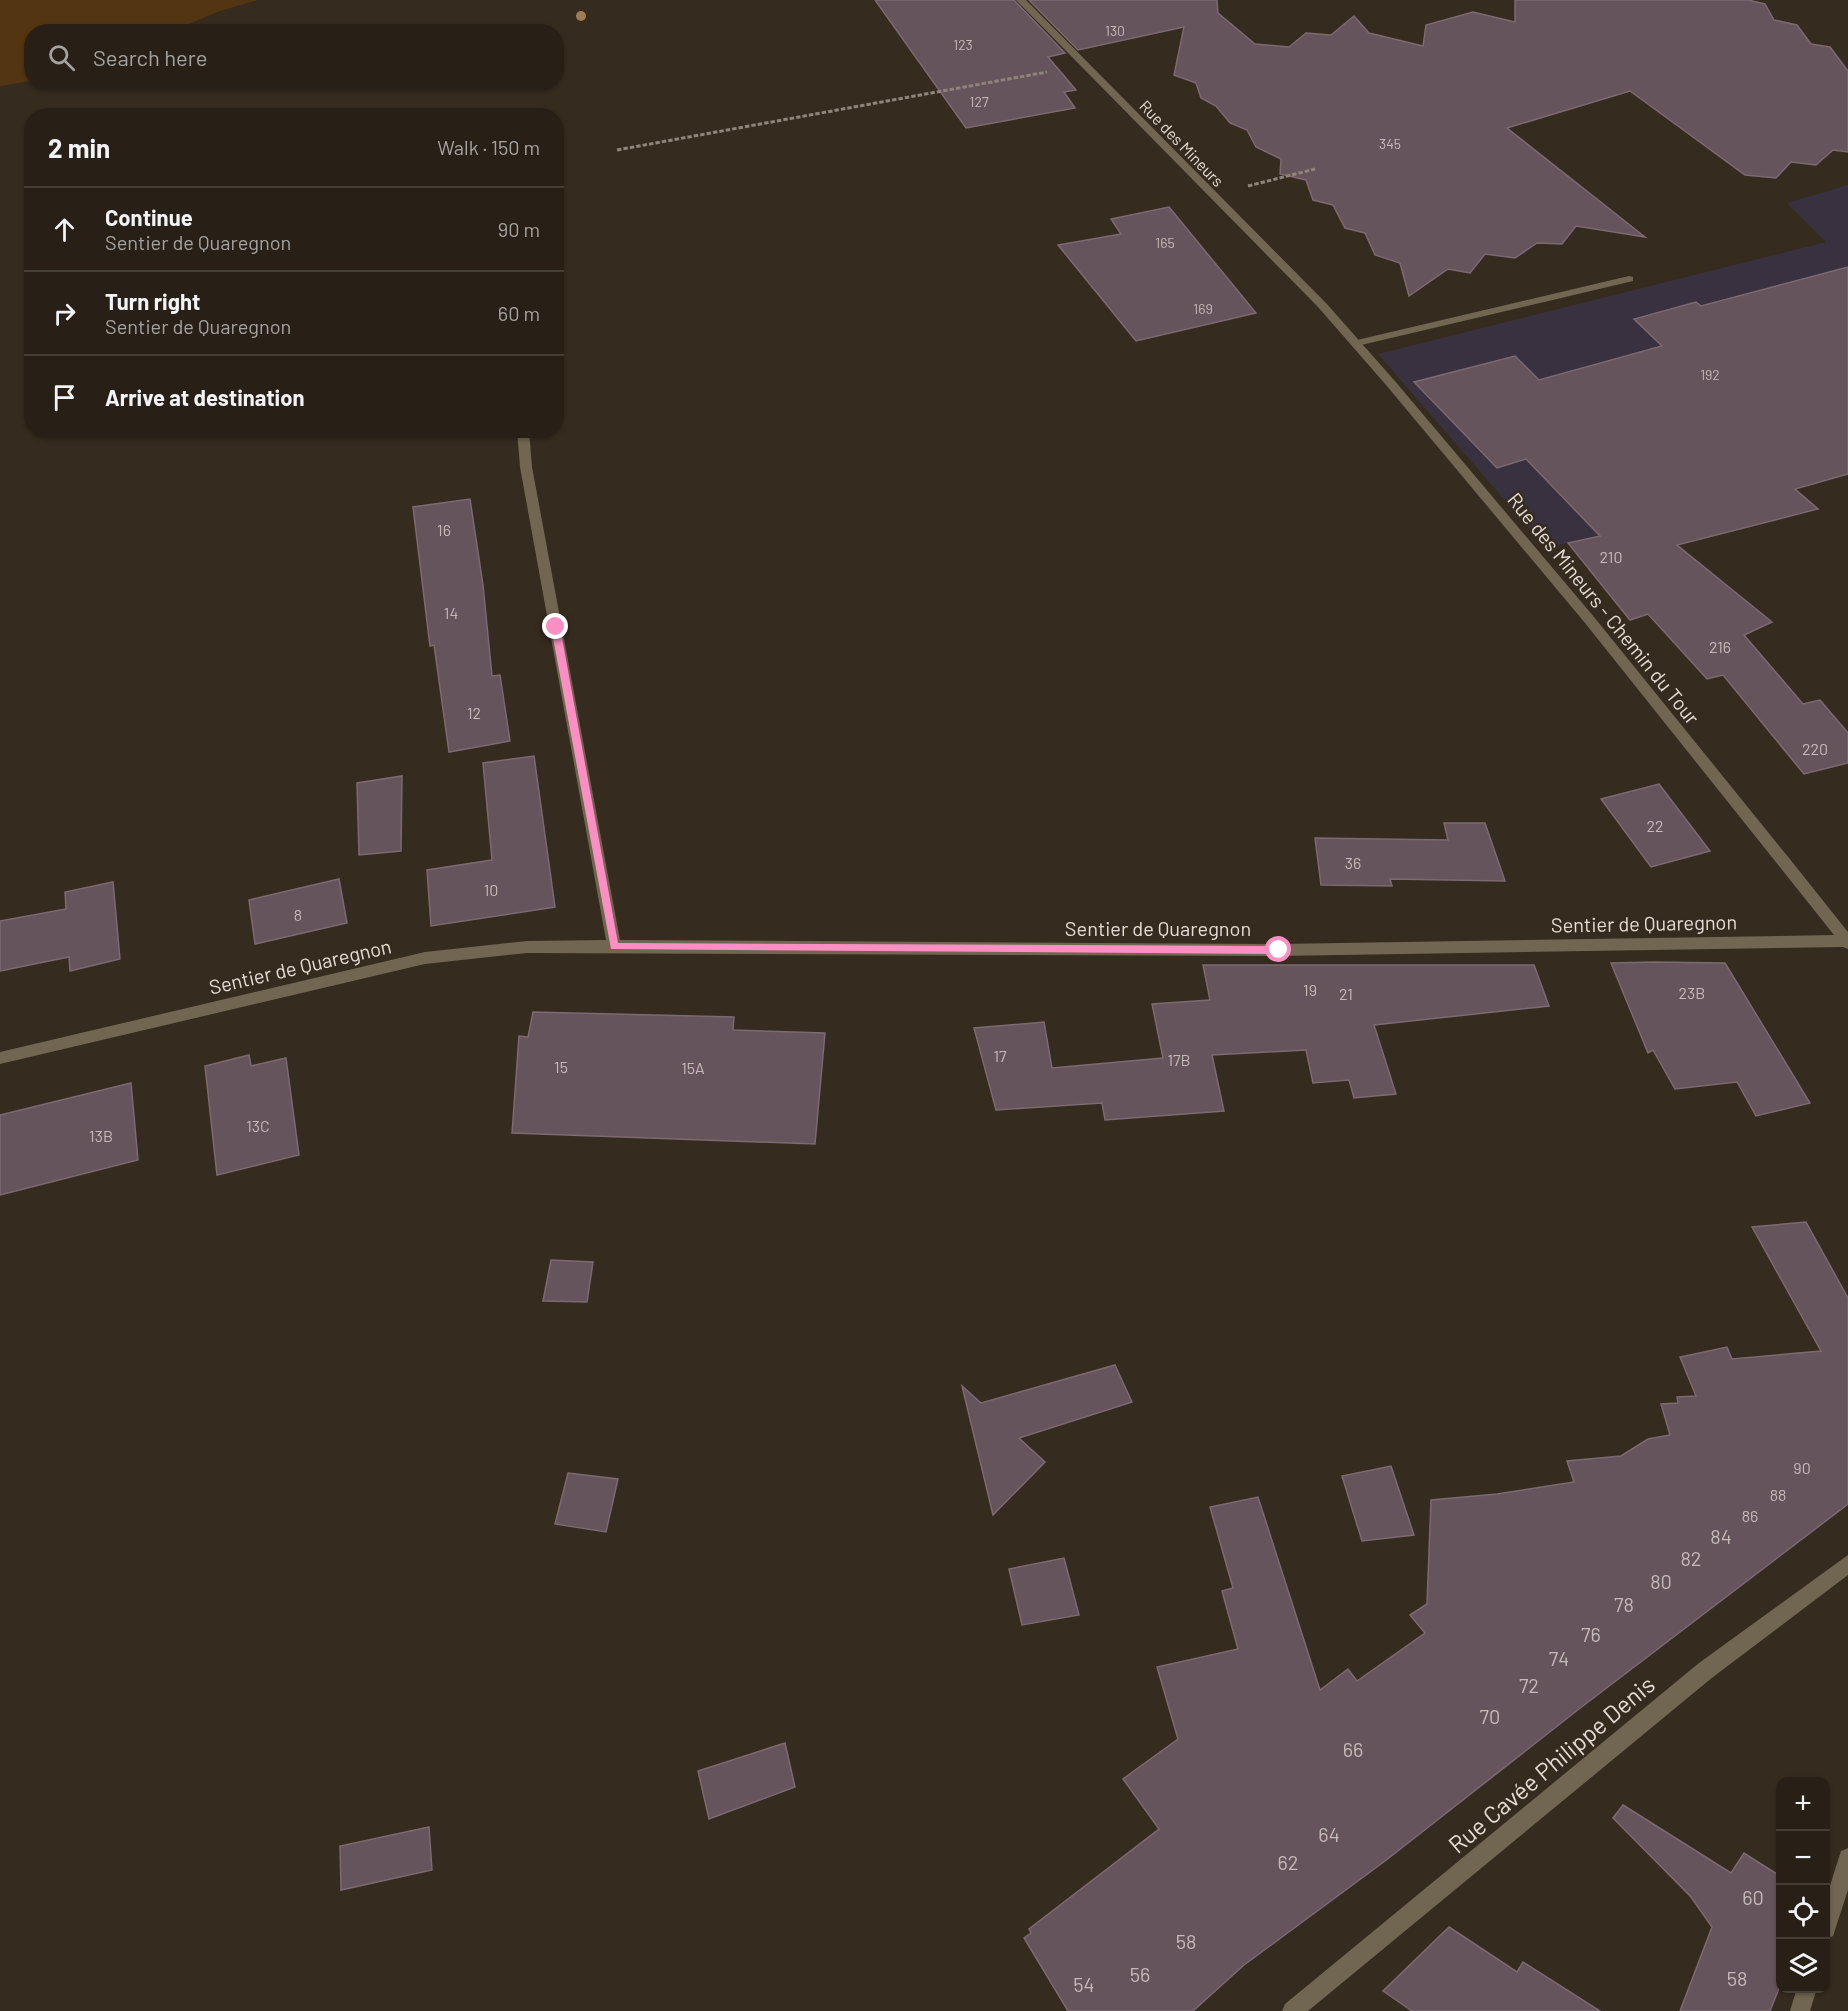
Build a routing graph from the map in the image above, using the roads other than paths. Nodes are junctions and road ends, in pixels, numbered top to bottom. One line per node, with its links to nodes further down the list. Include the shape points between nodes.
1 (1021, 0): 3 (street, Rue des Mineurs)
2 (1629, 279): 4 (street)
3 (1322, 305): 4 (street, Rue des Mineurs - Chemin du Tour)
4 (1357, 343): 6 (street, Rue des Mineurs - Chemin du Tour, via 1511,524)
5 (524, 438): 7 (street)
6 (1847, 942): 7 (street, Sentier de Quaregnon, via 1279,950)
7 (614, 946): 8 (street, Sentier de Quaregnon, via 528,947 425,958)
8 (0, 1058)
9 (1848, 1564): 13 (street, Rue Cavée Philippe Denis, via 1706,1670)
10 (1848, 1858): 11 (street)
11 (1830, 1916)
12 (1806, 1993): 14 (street)
13 (1292, 2011)
14 (1800, 2011)

